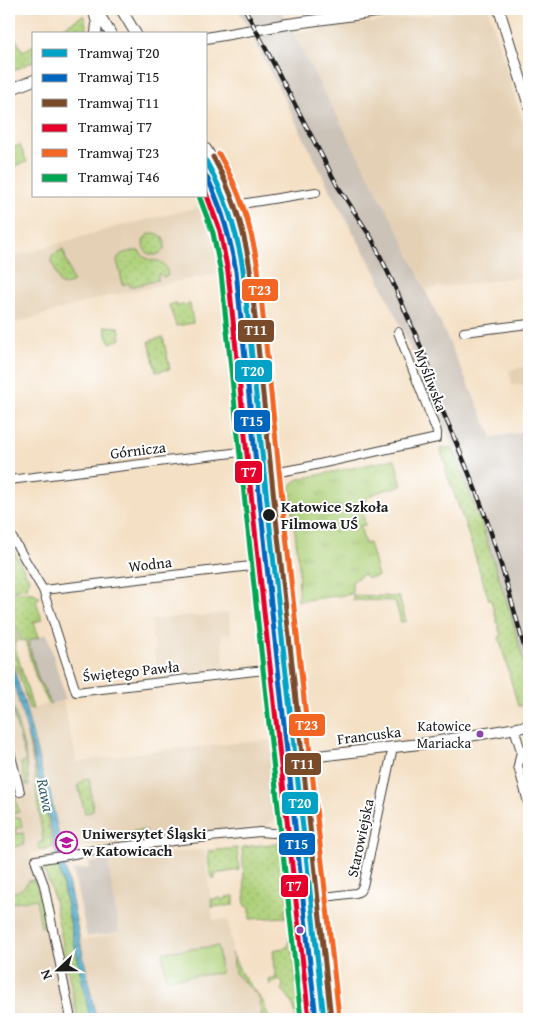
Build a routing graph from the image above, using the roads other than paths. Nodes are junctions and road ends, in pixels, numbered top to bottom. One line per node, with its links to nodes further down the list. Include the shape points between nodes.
1 (95, 9): 6 (street); 7 (street)
2 (121, 9): 5 (street)
3 (398, 9): 8 (street)
4 (499, 9): 11 (street)
5 (129, 29)
6 (96, 32)
7 (111, 32)
8 (208, 38)
9 (32, 81): 10 (street)
10 (9, 90)
11 (529, 102)
12 (208, 152): 15 (street)
13 (208, 184): 20 (street, via 224,226)
14 (316, 192): 15 (street)
15 (235, 205): 19 (street, via 250,270)
16 (529, 324): 18 (street)
17 (398, 332): 21 (street, Myśliwska, via 437,438)
18 (464, 332)
19 (268, 439): 20 (street, Górnicza); 21 (street)
20 (250, 451): 21 (street); 22 (street); 23 (street, Górnicza)
21 (274, 473): 22 (street); 32 (street, via 286,560 286,610)
22 (252, 479): 25 (street)
23 (9, 480)
24 (9, 532): 26 (street, Świętego Pawła)
25 (260, 565): 26 (street, Wodna); 27 (street)
26 (43, 590): 27 (street, Świętego Pawła, via 76,692)
27 (274, 669): 33 (street)
28 (529, 726): 29 (street, Francuska)
29 (514, 728): 30 (street, Francuska); 35 (street, via 521,751 518,764)
30 (393, 747): 32 (street, Francuska); 37 (street, Starowiejska, via 363,886 356,893)
31 (9, 748): 34 (street)
32 (301, 758): 33 (street); 37 (street)
33 (286, 783): 36 (street)
34 (20, 792)
35 (529, 806)
36 (289, 832): 38 (street, via 191,839 37,859); 39 (street)
37 (317, 898): 40 (street)
38 (71, 1019)
39 (310, 1019)
40 (331, 1019)

